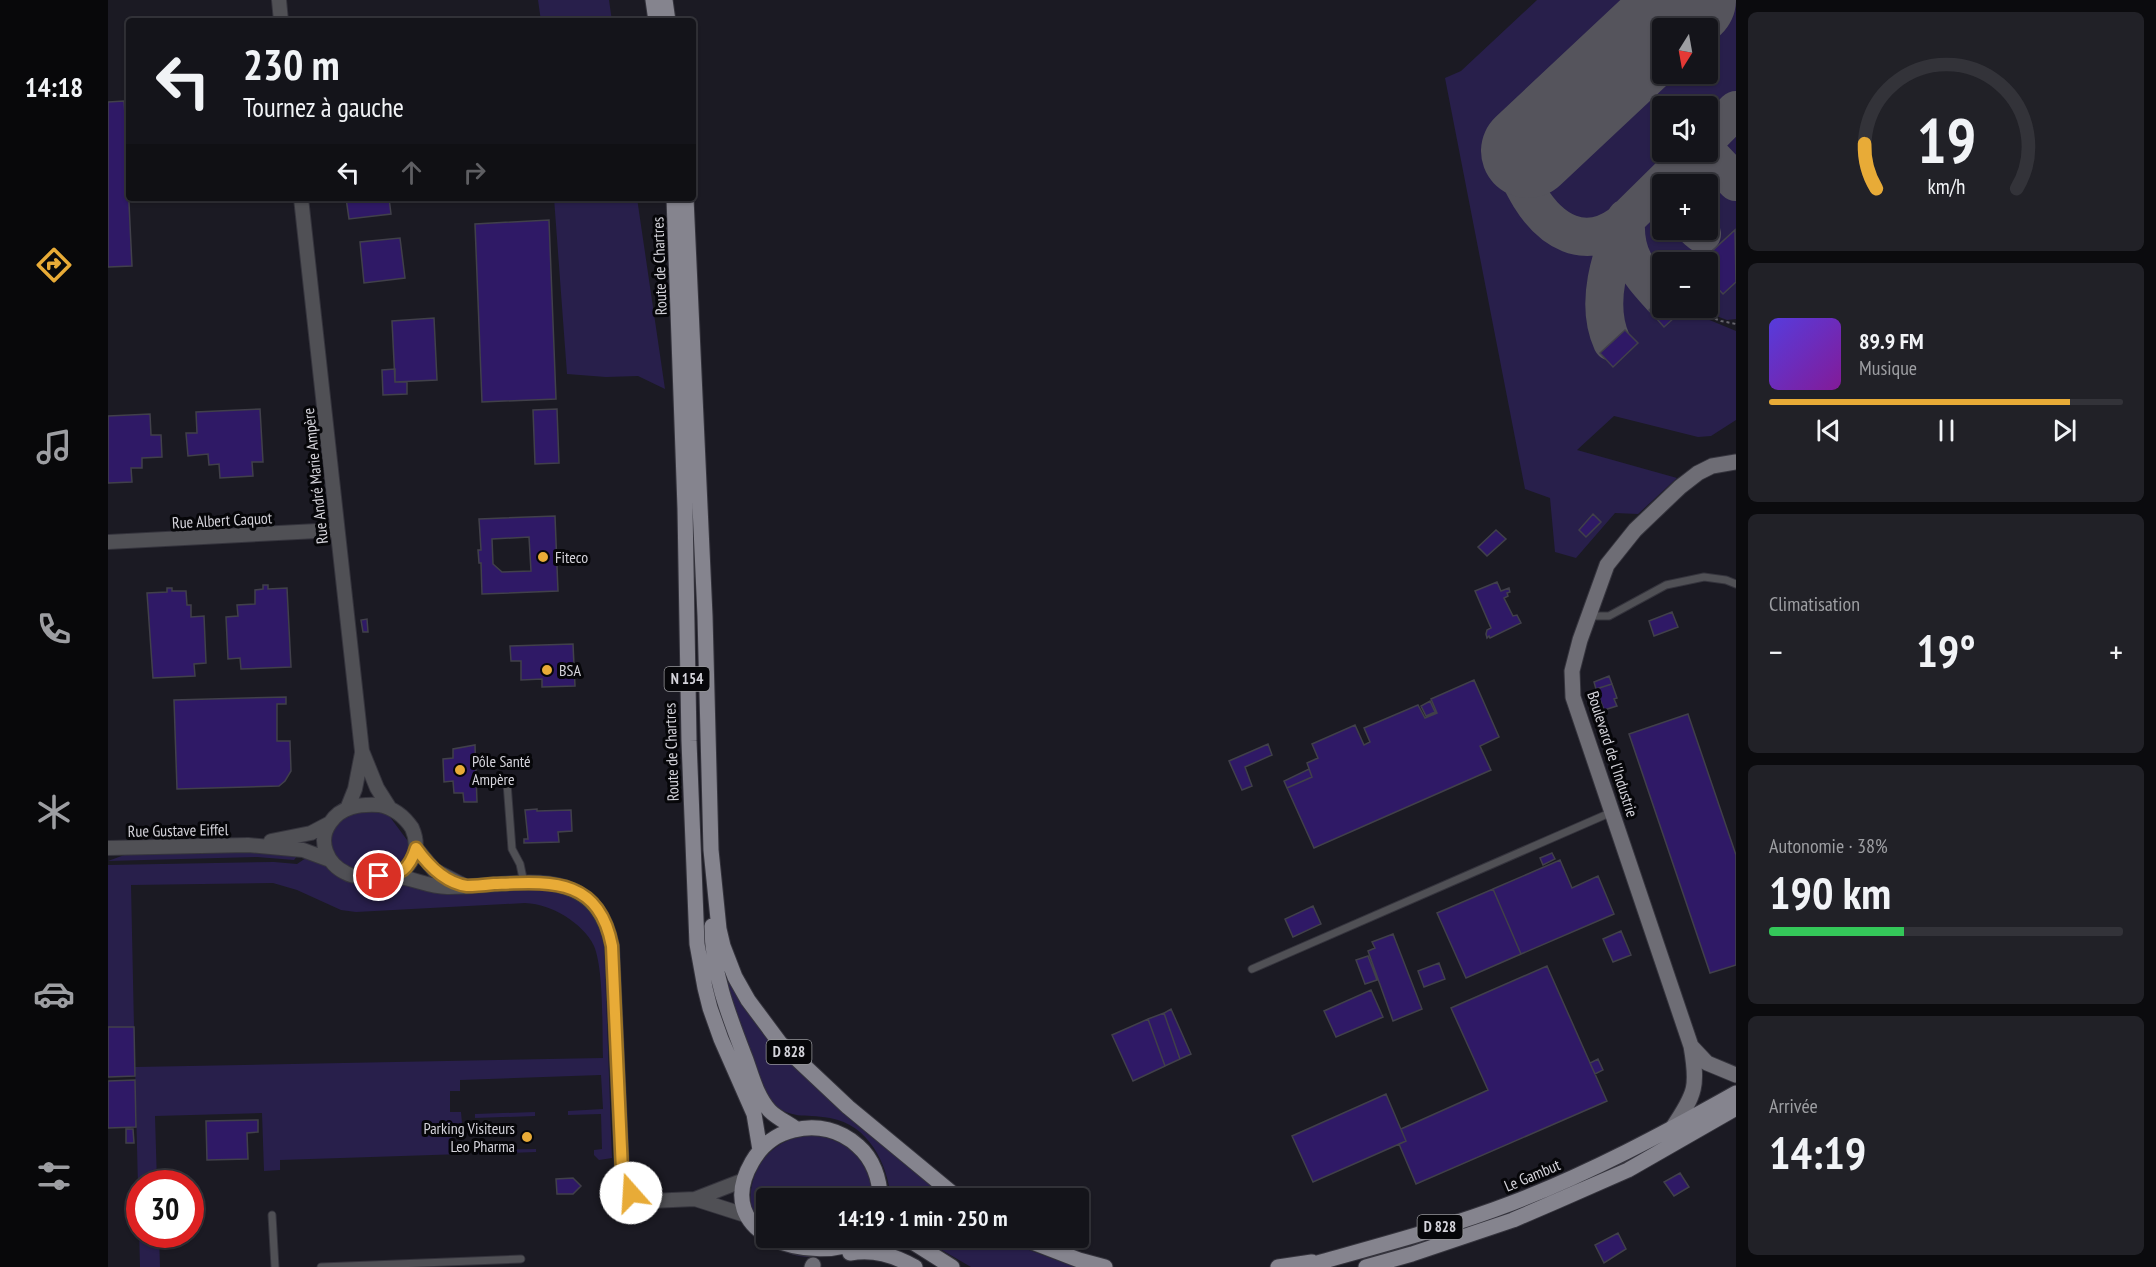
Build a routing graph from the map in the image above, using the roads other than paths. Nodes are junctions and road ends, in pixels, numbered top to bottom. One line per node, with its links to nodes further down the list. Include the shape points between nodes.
1 (279, 0): 4 (street)
2 (653, 0): 5 (main road)
3 (665, 0): 6 (main road)
4 (281, 18)
5 (656, 18)
6 (668, 18)
7 (301, 201): 11 (street, Rue André Marie Ampère)
8 (674, 201): 36 (main road, Route de Chartres / N 154, via 697,944 710,1008 754,1114)
9 (686, 201): 24 (main road, N 154)
10 (1736, 462): 14 (street, Boulevard de l'Industrie, via 1698,473 1635,530 1607,565)
11 (337, 530): 12 (street, Rue Albert Caquot); 15 (street, Rue André Marie Ampère)
12 (108, 542)
13 (1736, 584): 14 (lane, via 1704,577 1666,585 1609,616)
14 (1589, 616): 19 (street, Boulevard de l'Industrie, via 1572,671 1574,697)
15 (363, 751): 17 (street, Rue André Marie Ampère); 18 (street, Rue André Marie Ampère)
16 (507, 783): 27 (lane, via 512,849)
17 (389, 807): 18 (street); 23 (street, via 411,827)
18 (347, 808): 20 (street)
19 (1612, 812): 29 (lane); 30 (street, Boulevard de l'Industrie)
20 (330, 823): 21 (street, Rue Gustave Eiffel, via 311,833); 25 (street, via 324,843)
21 (248, 845): 22 (street, Rue Gustave Eiffel); 25 (street, Rue Gustave Eiffel, via 313,852)
22 (108, 848)
23 (416, 848): 26 (street, via 407,867); 28 (street, via 434,870)
24 (711, 850): 35 (main road, N 154, via 712,943 724,1005 762,1100 771,1112); 39 (main road, D 828, via 723,946 735,977 766,1027 840,1100)
25 (330, 860): 26 (street, via 351,875)
26 (393, 876): 28 (street, via 437,886)
27 (524, 883): 28 (street); 40 (street, via 555,883 576,891 594,904 610,934 622,1171 628,1189 645,1200)
28 (465, 886)
29 (1252, 969)
30 (1691, 1046): 31 (street, via 1707,1063); 34 (street, Boulevard de l'Industrie, via 1696,1075 1690,1102)
31 (1736, 1075)
32 (1736, 1093): 34 (main road, Le Gambut / D 828)
33 (1736, 1108): 58 (main road, Le Gambut / D 828, via 1628,1170 1513,1220)
34 (1673, 1127): 49 (main road, Le Gambut / D 828, via 1618,1157 1511,1203)
35 (796, 1129): 36 (main road); 38 (main road, via 830,1130 859,1146 877,1174)
36 (760, 1149): 37 (main road)
37 (744, 1180): 40 (street); 42 (main road)
38 (879, 1188)
39 (946, 1188)
40 (695, 1199): 42 (street)
41 (272, 1215): 51 (lane)
42 (745, 1215): 47 (main road, via 759,1241)
43 (856, 1248): 46 (main road)
44 (922, 1248): 54 (main road)
45 (1048, 1248): 55 (main road)
46 (850, 1253): 50 (main road, via 832,1262); 53 (main road, via 882,1253)
47 (774, 1254)
48 (520, 1259): 52 (lane)
49 (1329, 1259): 56 (main road, D 828); 57 (main road, D 828)
50 (808, 1265)
51 (275, 1267)
52 (321, 1267)
53 (915, 1267)
54 (952, 1267)
55 (1105, 1267)
56 (1278, 1267)
57 (1304, 1267)
58 (1366, 1267)

